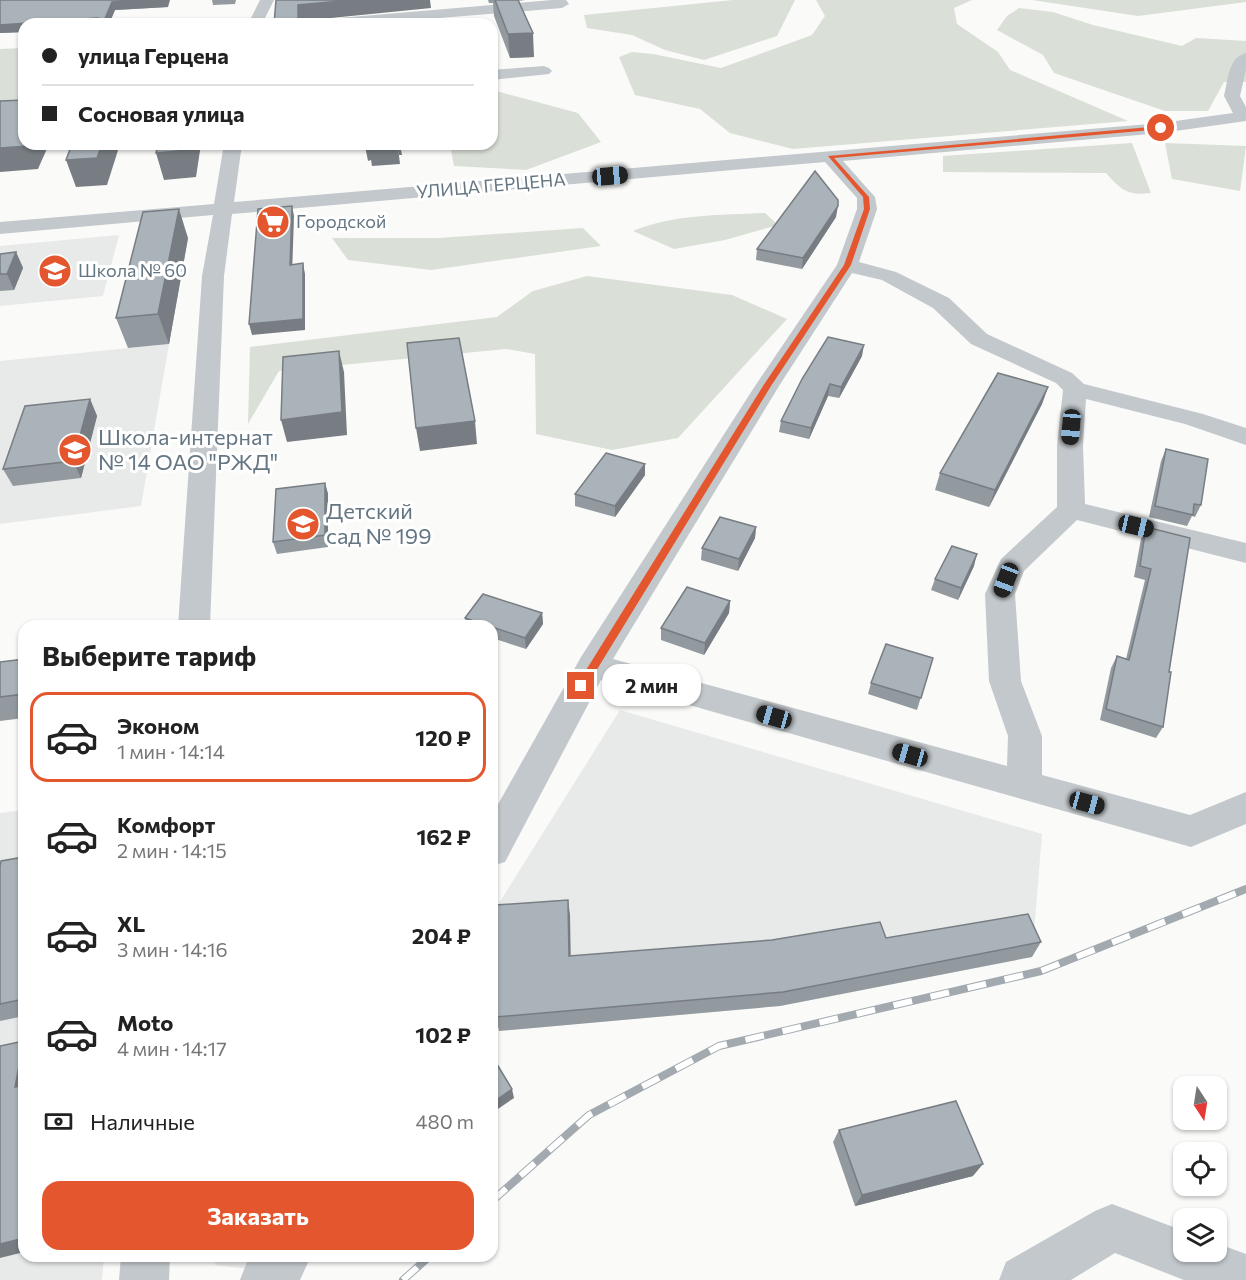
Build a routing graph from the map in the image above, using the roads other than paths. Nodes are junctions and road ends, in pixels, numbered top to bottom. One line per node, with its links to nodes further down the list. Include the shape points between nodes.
1 (267, 0): 3 (street)
2 (560, 2): 4 (street)
3 (258, 18)
4 (382, 18)
5 (1246, 57): 8 (street, via 1240,62 1232,96)
6 (544, 71): 7 (street)
7 (498, 75)
8 (1245, 121): 10 (street, УЛИЦА ГЕРЦЕНА, via 1200,132 1161,128)
9 (232, 150): 11 (street)
10 (830, 157): 11 (street, УЛИЦА ГЕРЦЕНА); 13 (street, via 866,197 867,209)
11 (223, 209): 12 (street, УЛИЦА ГЕРЦЕНА); 18 (street, via 213,276)
12 (0, 228)
13 (847, 265): 14 (street, via 889,276 941,303 979,339 1064,378); 19 (street)
14 (1075, 389): 15 (street, via 1194,419); 16 (street, via 1070,446)
15 (1246, 437)
16 (1071, 510): 17 (street); 20 (street, via 1011,566 1000,594 1005,681 1025,735)
17 (1246, 553)
18 (194, 620)
19 (592, 666): 20 (street); 21 (street)
20 (1024, 786): 22 (street, via 1191,831)
21 (504, 803): 23 (street)
22 (1246, 807)
23 (498, 826)
24 (146, 1262): 27 (street)
25 (283, 1262): 28 (street)
26 (1246, 1279): 29 (street, via 1112,1228)
27 (144, 1280)
28 (265, 1280)
29 (1024, 1280)

